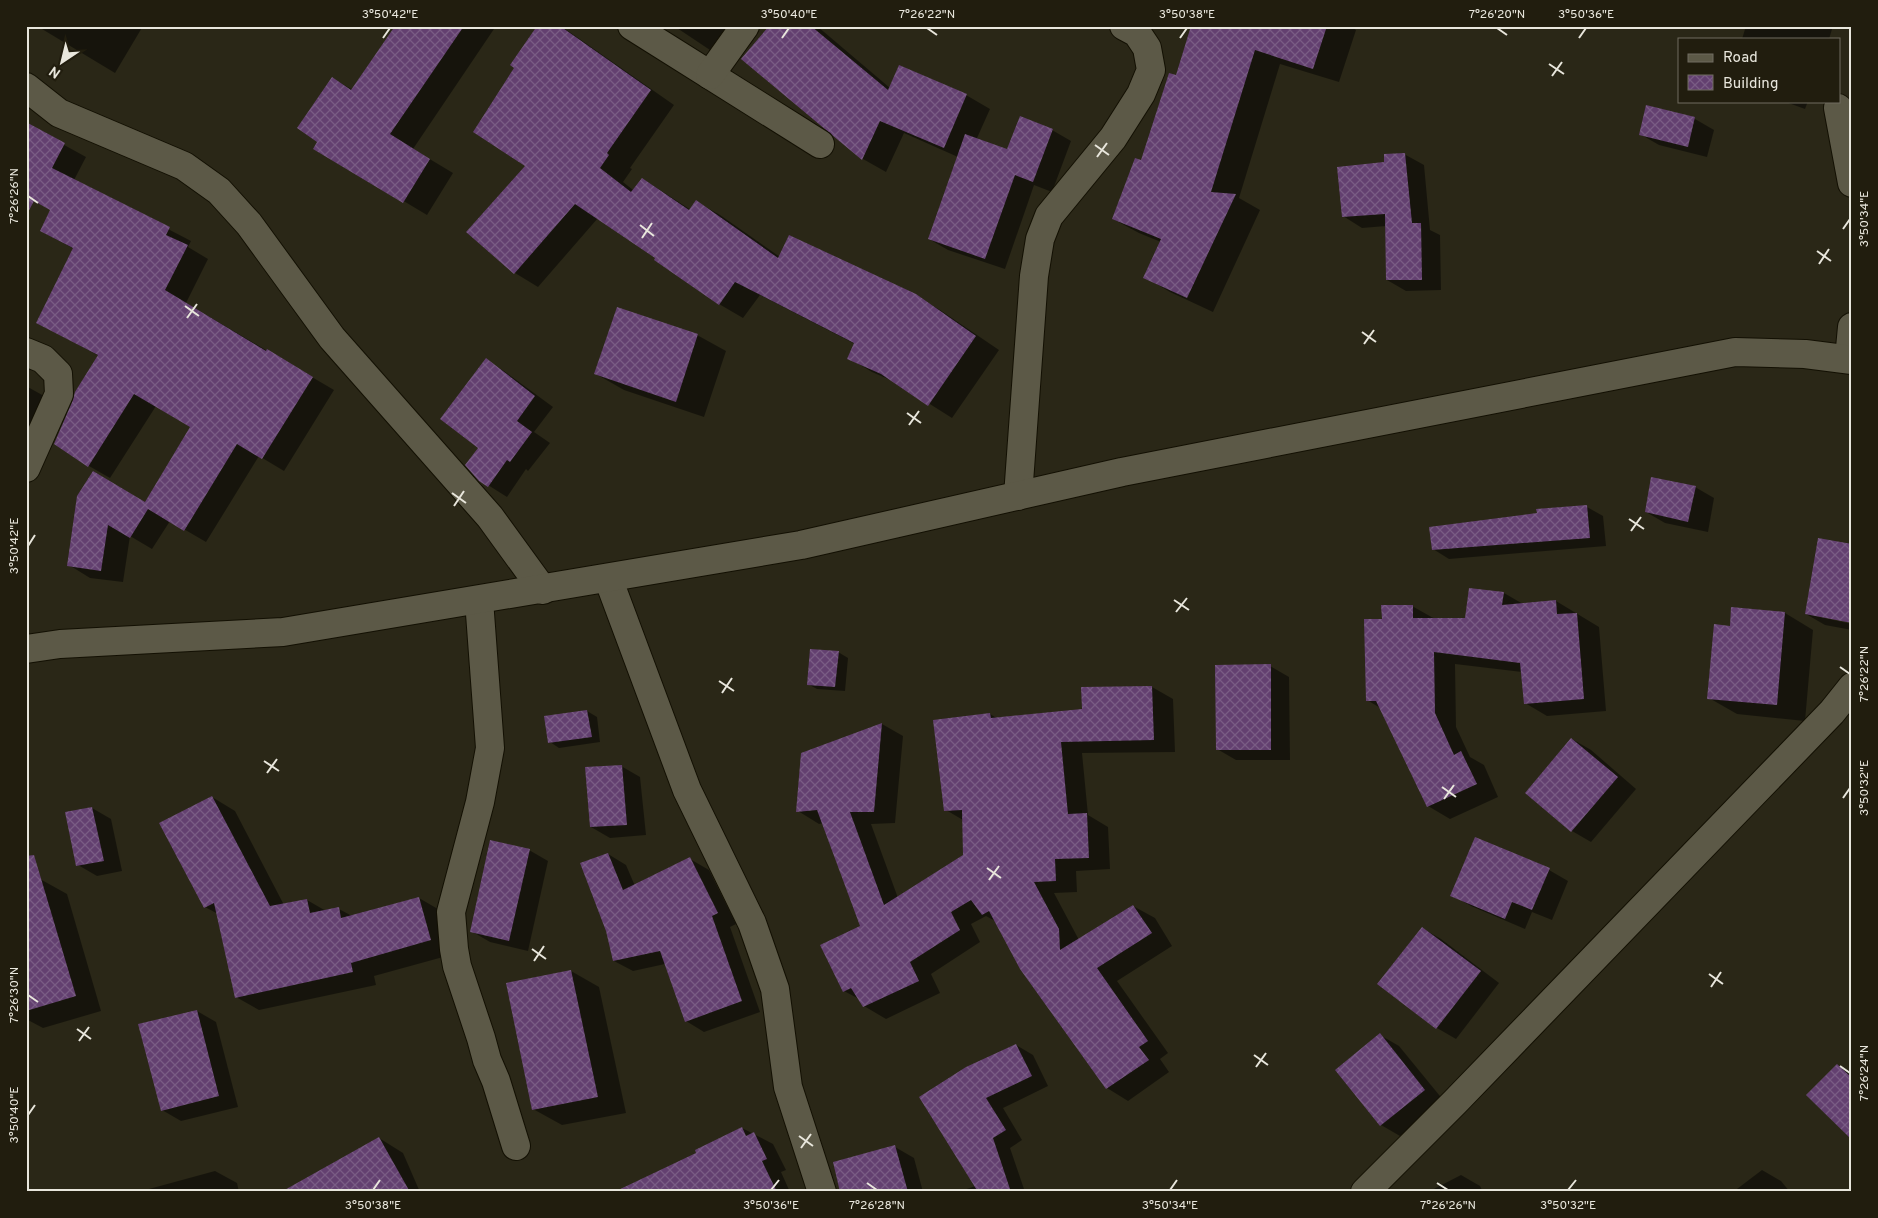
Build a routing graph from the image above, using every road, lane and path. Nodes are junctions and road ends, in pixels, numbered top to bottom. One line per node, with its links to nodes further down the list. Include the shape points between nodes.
1 (632, 26): 4 (street)
2 (745, 26): 4 (street)
3 (1124, 26): 13 (street, via 1138,33 1147,48 1151,70 1141,94 1113,138 1049,216 1040,239 1034,276)
4 (710, 75): 7 (street)
5 (26, 88): 15 (street, via 59,113 184,166 219,191 249,224 332,338 490,517)
6 (1838, 108): 8 (street)
7 (820, 144)
8 (1852, 183)
9 (1852, 327): 11 (street)
10 (26, 352): 12 (street, via 42,359 58,374 59,394)
11 (1850, 359): 13 (street, via 1735,352 1122,472)
12 (26, 468)
13 (1018, 496): 14 (street, via 801,546)
14 (608, 578): 15 (street); 20 (street, via 687,790 752,923 775,989 788,1087)
15 (543, 590): 16 (street)
16 (479, 600): 17 (street, via 283,632 60,644); 19 (street, via 490,748 480,802 451,912 457,966)
17 (26, 649)
18 (1852, 687): 21 (street, via 1825,719)
19 (516, 1146)
20 (822, 1192)
21 (1365, 1192)

